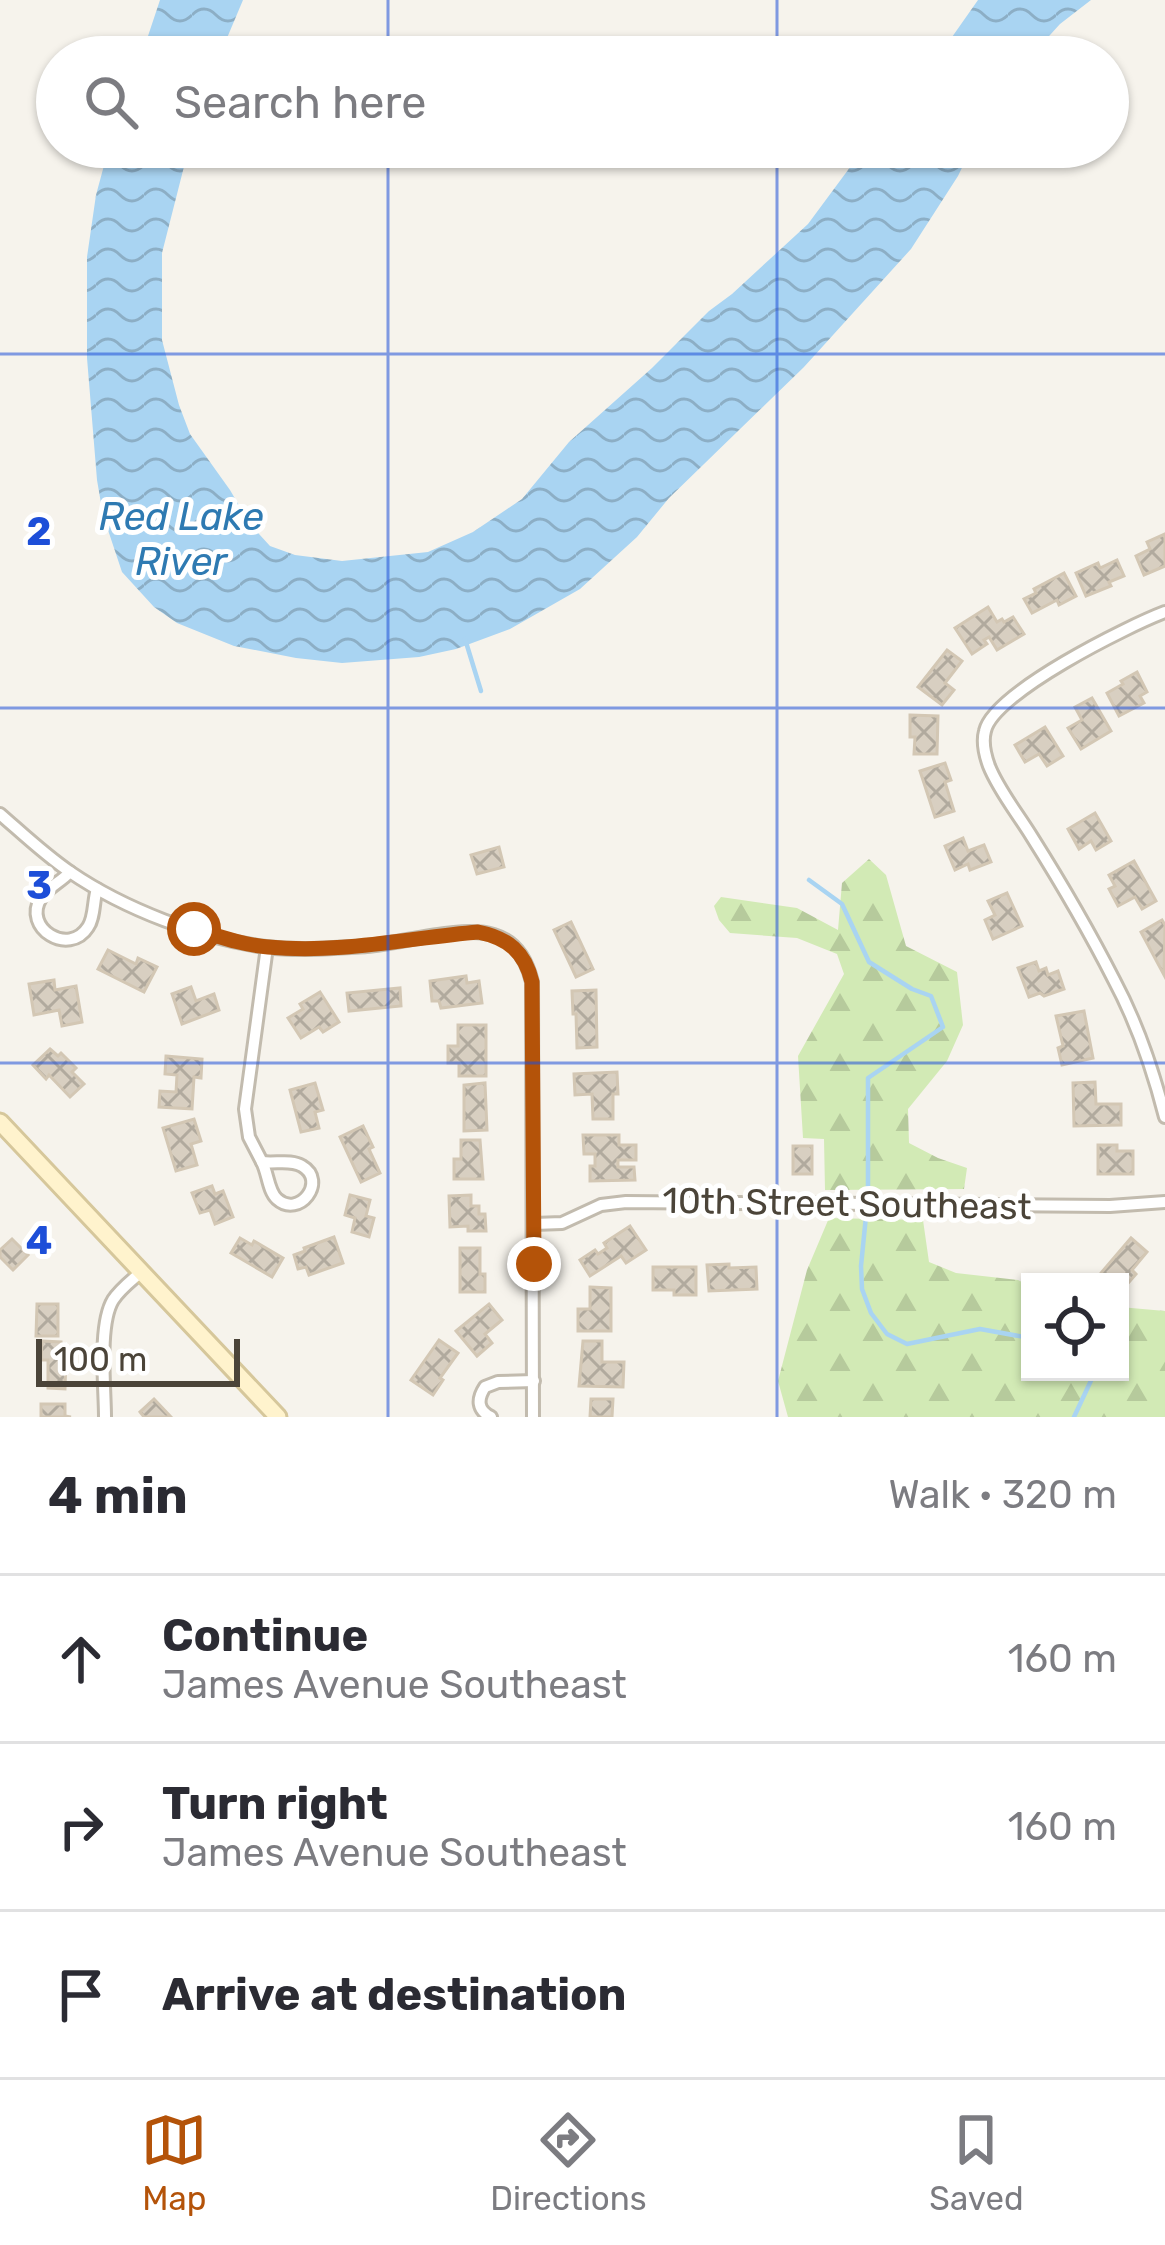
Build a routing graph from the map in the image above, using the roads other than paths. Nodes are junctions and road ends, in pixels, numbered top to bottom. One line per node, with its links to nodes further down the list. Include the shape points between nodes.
1 (1165, 612): 6 (street, via 1022,689 988,719 983,734 996,780 1116,983)
2 (0, 814): 3 (street)
3 (70, 872): 4 (street); 4 (street, via 38,902 38,921 49,935 83,933)
4 (97, 890): 5 (street, via 166,920)
5 (267, 947): 8 (street, via 244,1109); 10 (street, via 478,932 517,949 532,982)
6 (1165, 1117)
7 (1, 1124): 11 (street)
8 (262, 1162): 8 (street, via 306,1168 313,1186 306,1199 280,1202)
9 (1165, 1202): 10 (street, 10th Street Southeast, via 626,1202)
10 (534, 1224): 12 (street)
11 (141, 1272): 13 (street, via 109,1310); 14 (street)
12 (534, 1382): 15 (street, via 485,1387 479,1401); 16 (street)
13 (105, 1417)
14 (278, 1417)
15 (491, 1417)
16 (533, 1417)

